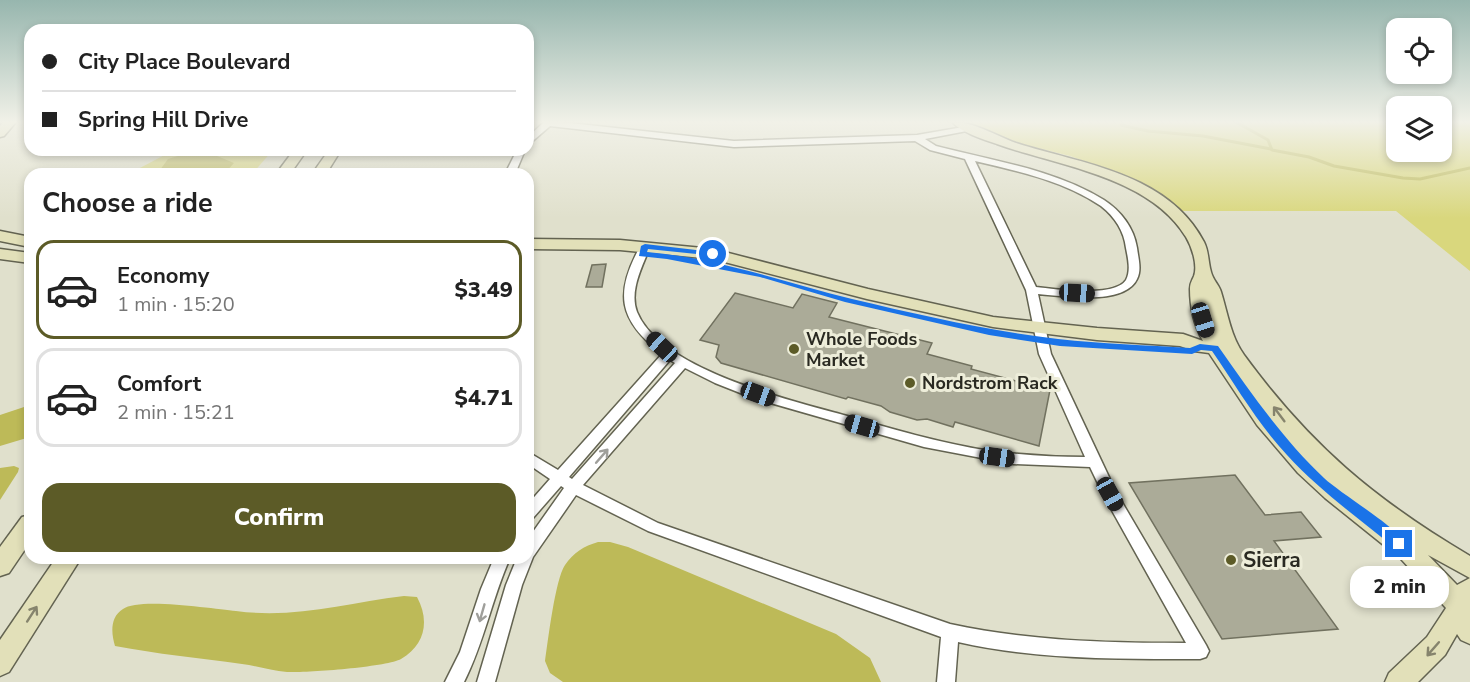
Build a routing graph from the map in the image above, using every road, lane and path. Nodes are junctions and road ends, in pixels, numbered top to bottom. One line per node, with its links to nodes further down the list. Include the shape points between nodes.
1 (954, 154): 3 (street)
2 (1045, 154): 13 (street, via 1090,166 1144,191 1174,214 1192,235 1203,273 1212,287 1222,333)
3 (969, 158): 11 (street); 11 (street, via 1074,188 1102,202 1131,236 1132,278 1118,290 1099,294)
4 (0, 236): 5 (street)
5 (24, 241)
6 (534, 244): 7 (street)
7 (643, 250): 9 (street); 12 (street, via 741,270 858,303 989,332); 14 (street, via 629,303 641,328)
8 (0, 254): 10 (street)
9 (534, 254)
10 (24, 257)
11 (1032, 290): 12 (street)
12 (1042, 335): 13 (street, via 1192,351); 17 (street, via 1046,354)
13 (1215, 348): 27 (street, one-way to 13, via 1385,514 1330,472); 28 (street, via 1295,457 1408,551)
14 (669, 354): 15 (street); 18 (street)
15 (683, 362): 17 (street, via 704,374 779,401 907,438 1014,459); 19 (street, one-way to 15)
16 (534, 461): 18 (street)
17 (1095, 462): 29 (street, via 1200,651 1056,650 985,641)
18 (560, 478): 19 (street); 20 (street)
19 (573, 487): 22 (street); 29 (street, via 653,527)
20 (534, 507)
21 (24, 532): 26 (street)
22 (534, 543)
23 (65, 564): 30 (street, one-way to 23)
24 (499, 564): 32 (street, one-way to 32, via 471,649)
25 (523, 564): 33 (street)
26 (0, 566)
27 (1470, 568)
28 (1465, 609): 34 (street, one-way to 34, via 1436,646)
29 (950, 632): 31 (street)
30 (0, 663)
31 (948, 681)
32 (454, 682)
33 (486, 682)
34 (1399, 682)

